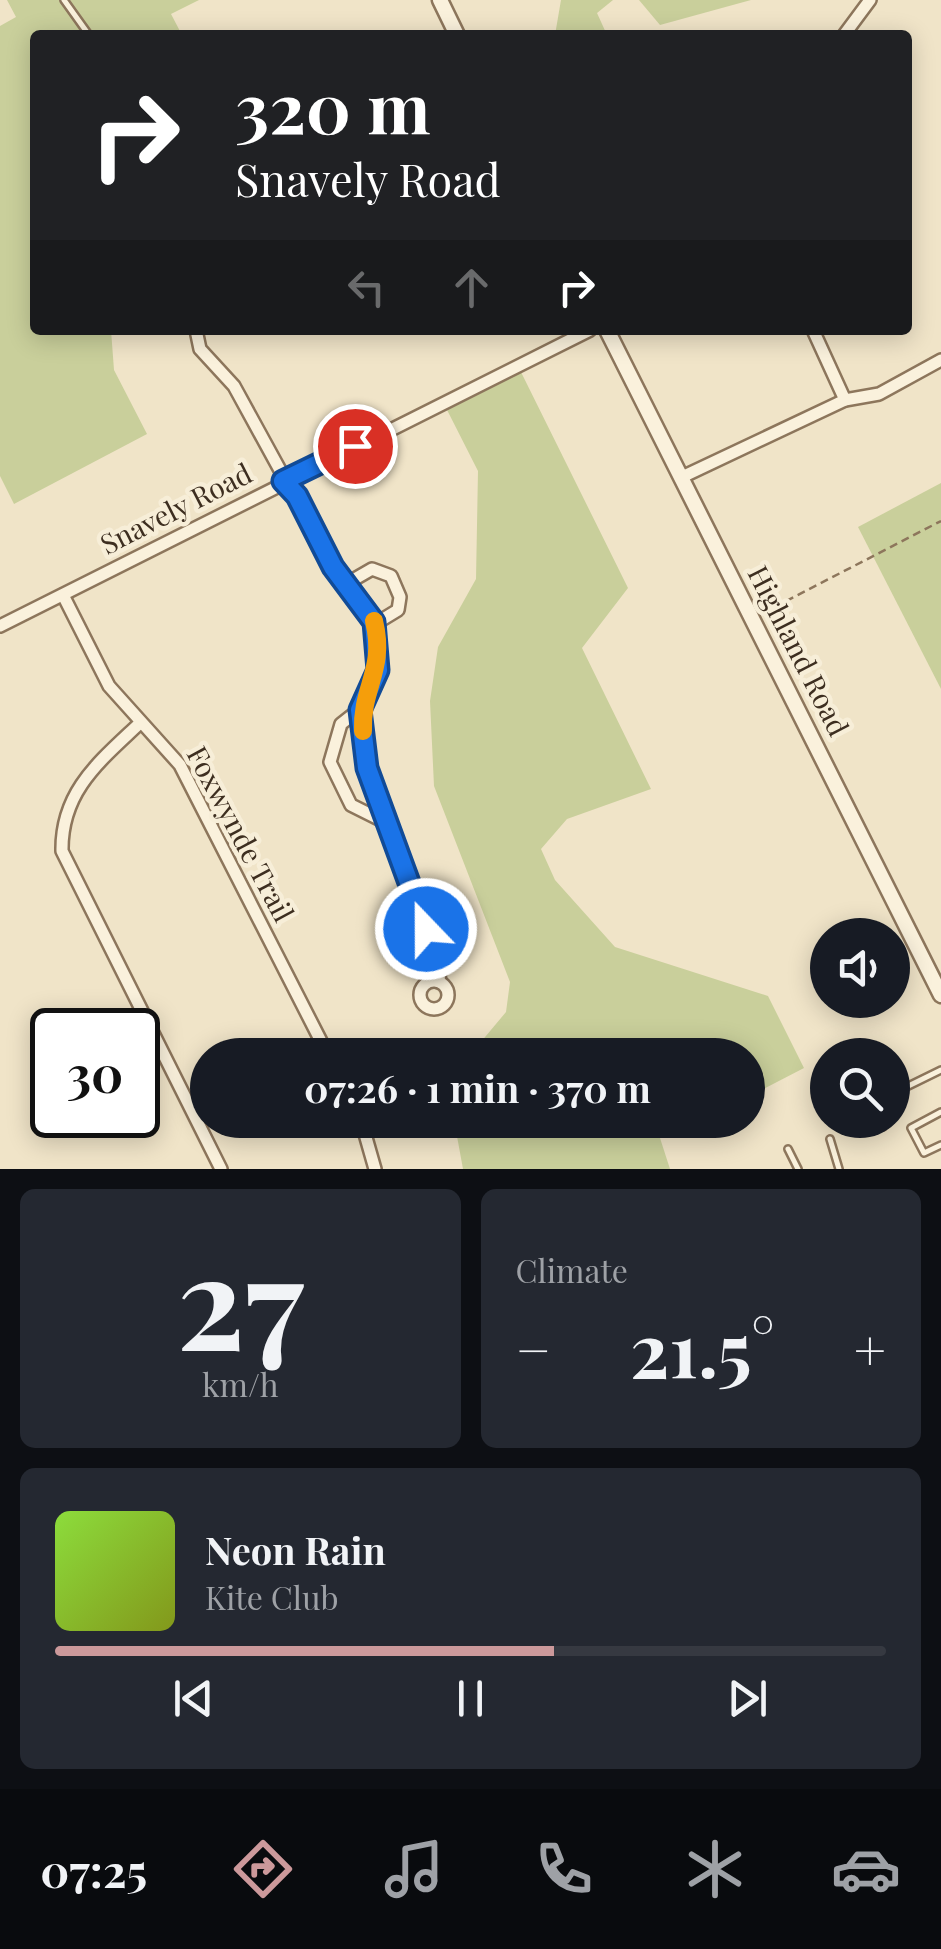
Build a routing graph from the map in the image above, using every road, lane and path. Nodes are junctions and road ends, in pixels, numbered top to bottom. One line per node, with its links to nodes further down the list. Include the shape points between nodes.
1 (64, 0): 4 (lane)
2 (440, 0): 5 (street)
3 (870, 0): 6 (street)
4 (85, 30)
5 (455, 30)
6 (848, 30)
7 (197, 335): 14 (street, via 200,349 234,386)
8 (580, 335): 14 (street, Snavely Road)
9 (610, 335): 13 (street, Highland Road)
10 (815, 335): 12 (street)
11 (941, 360): 12 (street, via 878,394)
12 (846, 400): 13 (street)
13 (682, 477): 18 (street, Highland Road)
14 (283, 481): 16 (street); 17 (street, Snavely Road)
15 (941, 521): 18 (path)
16 (346, 584): 19 (street); 19 (street, via 372,569 390,576 400,604)
17 (63, 595): 20 (street, Snavely Road); 22 (street, Foxwynde Trail, via 109,686)
18 (753, 618): 25 (street, Highland Road)
19 (374, 624): 21 (street, via 378,670)
20 (0, 626)
21 (360, 710): 23 (street); 23 (street, via 341,724 330,762 351,805)
22 (140, 723): 26 (street, Foxwynde Trail, via 180,766); 34 (street, via 82,778 62,825 62,851)
23 (383, 821): 24 (street, via 440,965)
24 (439, 982)
25 (941, 995)
26 (319, 1038)
27 (941, 1071): 28 (lane)
28 (910, 1086)
29 (941, 1112): 32 (lane, via 911,1128 924,1154)
30 (367, 1138): 35 (street)
31 (830, 1139): 37 (lane)
32 (941, 1145)
33 (788, 1149): 36 (lane)
34 (221, 1169)
35 (376, 1169)
36 (798, 1169)
37 (840, 1169)

